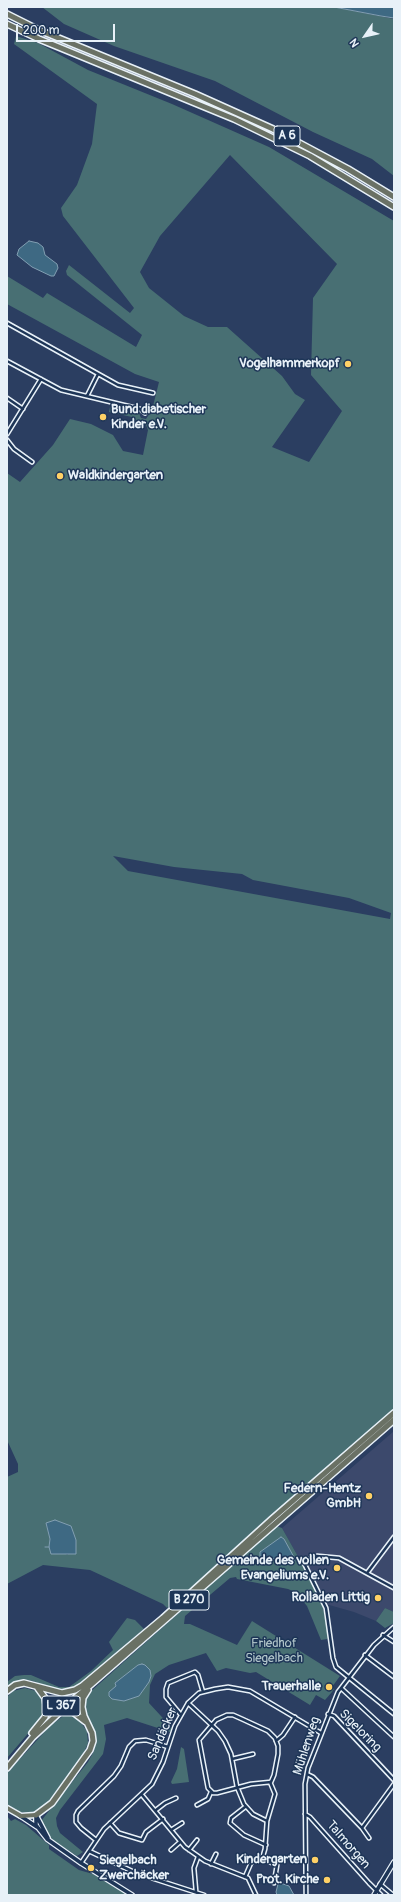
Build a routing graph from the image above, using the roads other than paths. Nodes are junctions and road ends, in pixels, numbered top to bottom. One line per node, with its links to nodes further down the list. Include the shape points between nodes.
1 (7, 14): 3 (highway, A 6, via 273,129)
2 (7, 24): 4 (highway, A 6, via 234,119 310,156)
3 (394, 197)
4 (394, 207)
5 (7, 323): 7 (street)
6 (7, 361): 8 (street)
7 (98, 374): 9 (street, via 118,385); 10 (street)
8 (41, 379): 10 (street, via 60,390); 12 (street)
9 (152, 393)
10 (87, 396): 13 (street, via 140,409)
11 (7, 398): 12 (street)
12 (23, 409): 14 (street)
13 (145, 413)
14 (7, 434)
15 (7, 440): 16 (street, via 14,449)
16 (32, 462)
17 (394, 1413): 19 (highway, B 270)
18 (394, 1420): 19 (highway, B 270)
19 (281, 1514): 20 (highway, B 270)
20 (273, 1521): 30 (highway, B 270); 31 (highway, B 270)
21 (394, 1537): 22 (street)
22 (367, 1572): 23 (street); 29 (street, via 331,1556 317,1556 302,1561 326,1608 335,1665)
23 (394, 1588)
24 (394, 1627): 25 (street, Mühlenweg)
25 (383, 1636): 26 (street); 27 (street, Mühlenweg)
26 (394, 1642)
27 (365, 1655): 28 (street); 29 (street, Mühlenweg)
28 (394, 1677)
29 (348, 1678): 33 (street, Mühlenweg); 39 (street)
30 (90, 1680): 32 (highway, B 270, via 78,1689 66,1693); 45 (highway, L 367)
31 (96, 1680): 41 (highway, L 367); 43 (highway, B 270, via 86,1691 82,1702 82,1712)
32 (35, 1686): 34 (highway, B 270, via 19,1684); 45 (highway, L 367, via 46,1698 47,1710)
33 (341, 1688): 38 (street, Mühlenweg); 46 (street)
34 (7, 1691)
35 (203, 1692): 36 (street, Sandäcker); 37 (street, via 198,1675 194,1672 168,1683 166,1697); 40 (street, Sandäcker, via 228,1688 250,1691)
36 (188, 1702): 37 (street, Sandäcker); 42 (street)
37 (181, 1714): 48 (street, Sandäcker)
38 (328, 1714): 44 (street, Mühlenweg); 54 (street, Sigeloring, via 334,1716)
39 (394, 1714)
40 (295, 1717): 44 (street, Sandäcker); 47 (street)
41 (53, 1719): 43 (highway, L 367, via 63,1712 70,1711); 52 (highway, L 367, via 33,1737)
42 (212, 1725): 47 (street, via 223,1716 233,1715 268,1732); 50 (street, via 225,1741); 58 (street, via 199,1742 206,1786)
43 (90, 1727): 67 (highway, B 270, via 93,1741 89,1753 52,1803)
44 (321, 1733): 53 (street, Mühlenweg)
45 (32, 1734): 51 (highway, L 367)
46 (394, 1737)
47 (276, 1741): 55 (street, via 278,1754)
48 (168, 1747): 59 (street, Sandäcker, via 154,1780); 76 (street, via 146,1740 135,1742 129,1747 122,1766 114,1776 78,1811 75,1818 78,1825)
49 (253, 1754): 50 (street)
50 (232, 1759): 57 (street)
51 (7, 1763)
52 (7, 1768)
53 (307, 1774): 65 (street, Mühlenweg); 73 (street, via 313,1777)
54 (394, 1780)
55 (270, 1782): 57 (street); 69 (street, via 275,1794)
56 (394, 1784): 73 (street)
57 (237, 1787): 58 (street, via 217,1793); 62 (street)
58 (211, 1792): 61 (street, via 208,1799)
59 (142, 1795): 64 (street); 70 (street, Sandäcker)
60 (176, 1798): 64 (street)
61 (197, 1805)
62 (245, 1806): 69 (street, via 253,1814); 80 (street, via 231,1818 230,1823 244,1835)
63 (7, 1808): 66 (main road)
64 (156, 1810): 68 (street)
65 (305, 1814): 93 (street, Talmorgen); 98 (street, Mühlenweg)
66 (18, 1815): 67 (main road); 72 (street)
67 (36, 1815): 72 (street, via 35,1822); 79 (street, via 41,1828)
68 (163, 1819): 70 (street, via 146,1832 142,1840 119,1833); 74 (street)
69 (267, 1821): 80 (street)
70 (110, 1823): 76 (street, Sandäcker)
71 (182, 1823): 74 (street)
72 (38, 1828): 79 (street)
73 (362, 1828): 75 (street)
74 (171, 1830): 78 (street)
75 (369, 1838)
76 (96, 1840): 83 (street, Sandäcker)
77 (197, 1840): 82 (street)
78 (180, 1842): 81 (street); 82 (street)
79 (54, 1845): 88 (street)
80 (266, 1845): 86 (street)
81 (171, 1850)
82 (188, 1850): 85 (street)
83 (90, 1851): 88 (street, Sandäcker); 94 (street, via 136,1872)
84 (216, 1854): 89 (street)
85 (198, 1857): 89 (street); 94 (street, via 194,1868)
86 (262, 1858): 90 (street, via 253,1861); 91 (street, via 277,1865)
87 (394, 1862): 92 (street)
88 (81, 1863): 95 (street)
89 (211, 1864): 90 (street)
90 (245, 1877): 97 (street, via 251,1881)
91 (274, 1883)
92 (380, 1884): 93 (street); 101 (street)
93 (376, 1890): 99 (street); 100 (street, Talmorgen)
94 (196, 1892): 96 (street)
95 (132, 1895)
96 (204, 1895)
97 (256, 1895)
98 (306, 1895)
99 (374, 1895)
100 (381, 1895)
101 (393, 1895)

